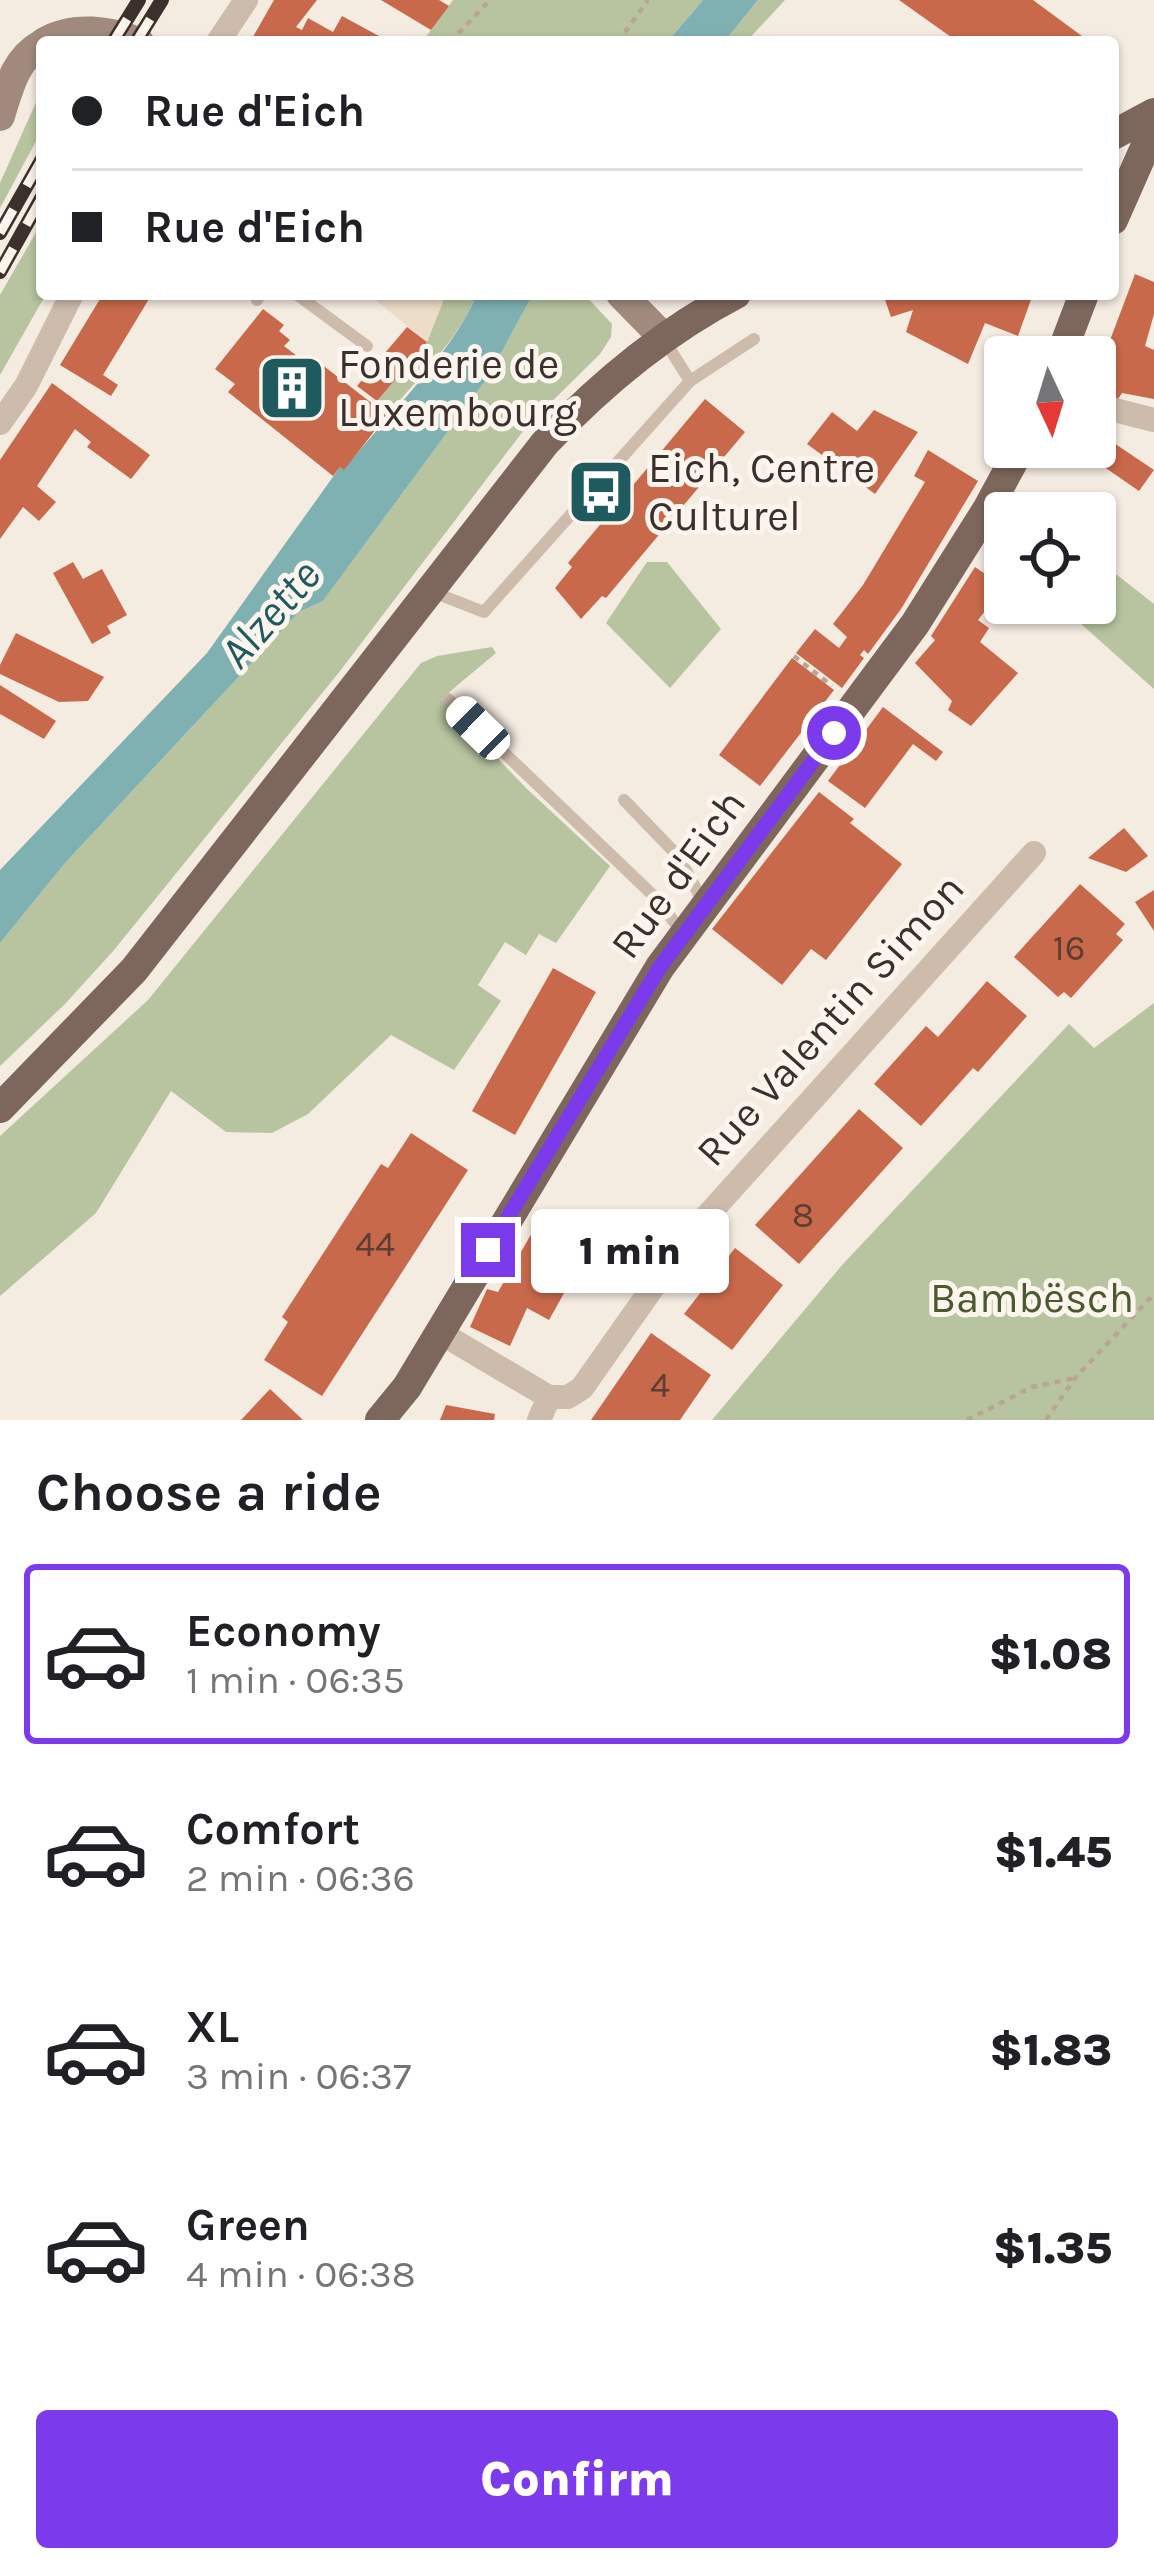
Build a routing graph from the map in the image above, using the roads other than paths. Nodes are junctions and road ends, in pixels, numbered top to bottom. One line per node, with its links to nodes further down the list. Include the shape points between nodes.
1 (246, 0): 4 (street)
2 (55, 36): 3 (main road)
3 (122, 36)
4 (222, 36)
5 (36, 47): 7 (main road, via 11,79)
6 (1154, 113): 9 (main road)
7 (0, 116)
8 (1154, 127): 10 (main road)
9 (1119, 131)
10 (1119, 198)
11 (69, 300): 23 (street)
12 (304, 300): 19 (lane)
13 (627, 300): 17 (main road)
14 (726, 300): 17 (main road)
15 (1082, 300): 16 (main road)
16 (1068, 336)
17 (662, 337): 20 (lane); 25 (main road, via 545,443)
18 (754, 339): 20 (lane)
19 (367, 346)
20 (690, 381): 25 (lane, via 484,612)
21 (1116, 411): 22 (street)
22 (1154, 421)
23 (0, 423)
24 (1010, 468): 29 (main road, Rue d'Eich, via 915,624)
25 (429, 591): 31 (main road, via 134,970)
26 (448, 700): 30 (lane, via 659,901)
27 (624, 800): 29 (lane, via 679,857)
28 (1034, 853): 33 (street, Rue Valentin Simon, via 689,1236 582,1388)
29 (705, 905): 30 (main road, Rue d'Eich)
30 (682, 934): 32 (main road, Rue d'Eich)
31 (0, 1108)
32 (440, 1332): 33 (street); 34 (main road, Rue d'Eich)
33 (544, 1408)
34 (380, 1420)

